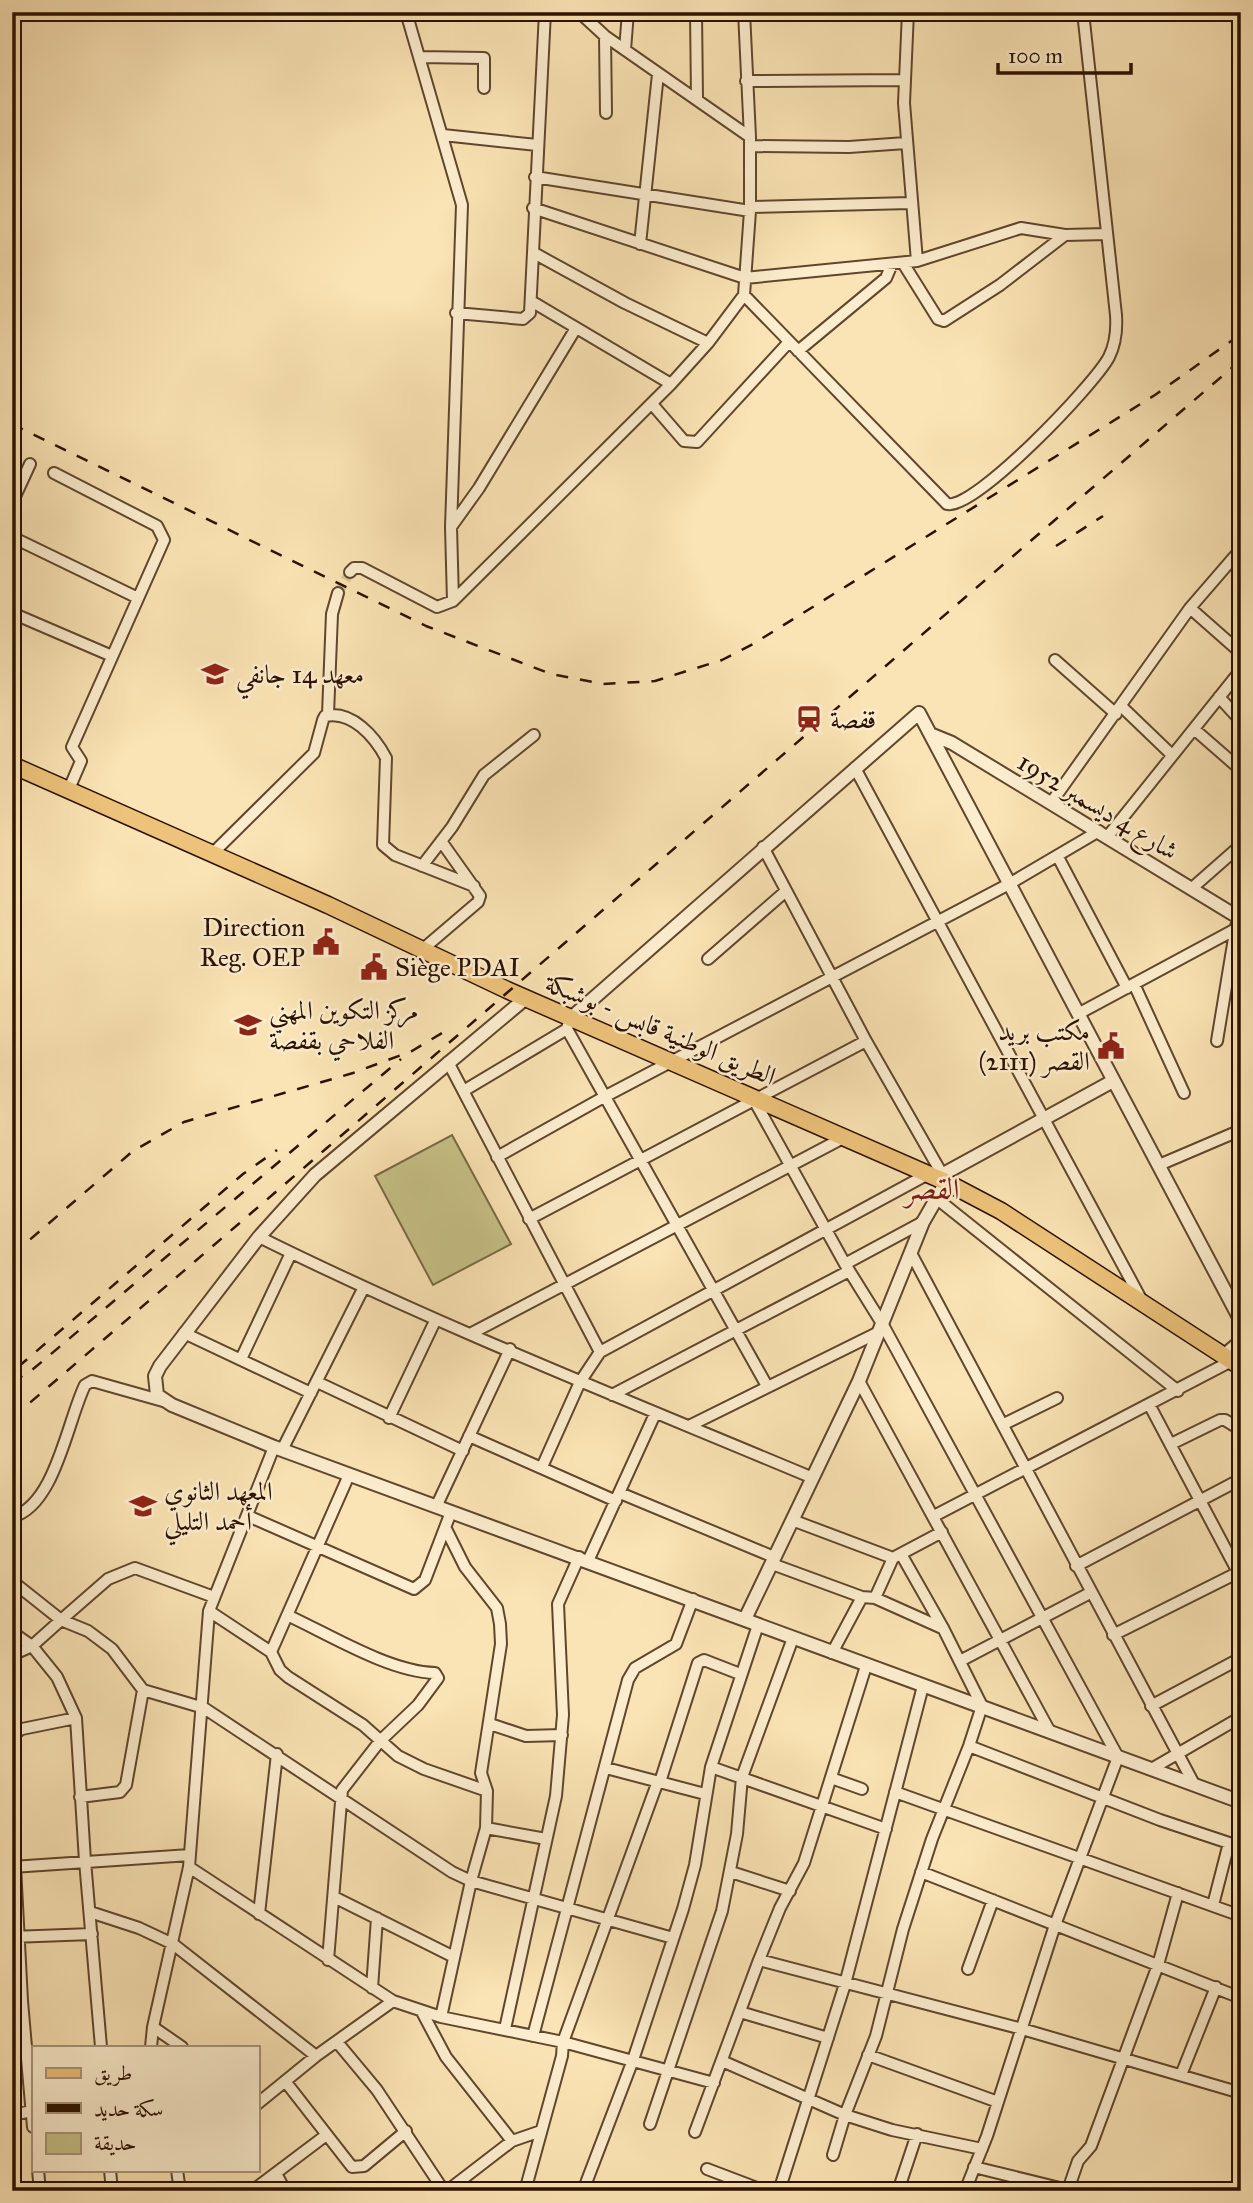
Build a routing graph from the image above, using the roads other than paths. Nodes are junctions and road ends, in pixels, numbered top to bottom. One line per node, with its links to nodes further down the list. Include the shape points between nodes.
1 (406, 12): 12 (street)
2 (545, 12): 22 (street)
3 (579, 12): 10 (street)
4 (628, 12): 11 (street)
5 (696, 12): 17 (street)
6 (744, 12): 15 (street)
7 (818, 12): 9 (street)
8 (1083, 12): 28 (street)
9 (907, 13): 14 (street)
10 (605, 36): 11 (street); 18 (street)
11 (625, 50): 13 (street)
12 (419, 57): 16 (street, via 484,58); 19 (street)
13 (658, 74): 17 (street); 24 (street)
14 (905, 80): 15 (street); 21 (street)
15 (746, 81): 20 (street)
16 (484, 88)
17 (698, 98): 20 (street)
18 (606, 113)
19 (443, 135): 22 (street); 37 (street, via 462,205)
20 (750, 141): 21 (street, via 849,147); 27 (street)
21 (906, 143): 25 (street)
22 (537, 145): 23 (street)
23 (535, 177): 24 (street); 26 (street)
24 (644, 194): 27 (street); 30 (street)
25 (910, 203): 27 (street); 32 (street)
26 (533, 208): 30 (street); 31 (street)
27 (750, 209): 34 (street)
28 (1107, 234): 29 (street); 41 (street, via 1117,328 1108,358 1007,469 959,504 943,500)
29 (1065, 235): 32 (street, via 1021,228); 33 (street, via 944,321)
30 (640, 244): 34 (street)
31 (534, 253): 36 (street); 40 (street)
32 (917, 261): 33 (street)
33 (897, 263): 34 (street); 41 (street, via 886,278)
34 (745, 278): 35 (street)
35 (744, 295): 39 (street); 40 (street)
36 (531, 301): 37 (street, via 530,313 523,319); 38 (street)
37 (456, 313): 47 (street)
38 (576, 328): 42 (street); 47 (street)
39 (789, 342): 41 (street); 43 (street, via 697,442 684,441)
40 (708, 343): 42 (street)
41 (798, 351)
42 (671, 384): 43 (street)
43 (652, 404): 53 (street)
44 (30, 464): 46 (street)
45 (54, 473): 52 (street, via 156,526 164,540)
46 (12, 503)
47 (451, 527): 53 (street)
48 (12, 537): 52 (street)
49 (1241, 549): 54 (street)
50 (351, 572): 53 (street, via 362,568 437,607)
51 (338, 593): 62 (street, via 332,614)
52 (138, 598): 57 (street)
53 (453, 601)
54 (1190, 608): 56 (street); 61 (street)
55 (12, 613): 57 (street)
56 (1241, 653)
57 (112, 656): 73 (street, via 72,747 81,761)
58 (1055, 660): 61 (street)
59 (1241, 670): 60 (street)
60 (1219, 697): 63 (street); 64 (street)
61 (1119, 710): 67 (street); 74 (street)
62 (328, 715): 79 (street, via 314,752); 81 (street, via 356,722 380,746 388,775 383,845)
63 (1241, 721)
64 (1194, 729): 67 (street); 71 (street)
65 (930, 734): 70 (street, شارع 4 ديسمبر 1952, via 919,713); 74 (street, شارع 4 ديسمبر 1952); 82 (street)
66 (534, 735): 76 (street, via 484,775)
67 (1172, 755): 75 (street)
68 (12, 756): 72 (main road, الطريق الوطنية قابس - بوشبكة)
69 (12, 765): 72 (main road, الطريق الوطنية قابس - بوشبكة)
70 (855, 768): 78 (street); 86 (street)
71 (1241, 770)
72 (40, 776): 73 (main road, الطريق الوطنية قابس - بوشبكة)
73 (69, 789): 79 (main road, الطريق الوطنية قابس - بوشبكة)
74 (1051, 803): 75 (street, شارع 4 ديسمبر 1952)
75 (1103, 834): 80 (street); 84 (street, شارع 4 ديسمبر 1952)
76 (440, 841): 81 (street); 83 (street)
77 (1241, 845): 84 (street)
78 (763, 847): 85 (street); 94 (street)
79 (212, 854): 88 (main road, الطريق الوطنية قابس - بوشبكة)
80 (1058, 857): 82 (street); 91 (street)
81 (422, 866): 83 (street)
82 (1009, 884): 86 (street); 93 (street)
83 (474, 886): 88 (street, via 478,902)
84 (1191, 889): 87 (street, شارع 4 ديسمبر 1952)
85 (786, 891): 89 (street); 90 (street)
86 (937, 921): 90 (street); 104 (street)
87 (1238, 923): 91 (street); 96 (street)
88 (423, 949): 92 (main road, الطريق الوطنية قابس - بوشبكة)
89 (708, 959)
90 (833, 978): 95 (street); 97 (street)
91 (1131, 986): 93 (street); 101 (street)
92 (526, 998): 94 (main road, الطريق الوطنية قابس - بوشبكة); 98 (street)
93 (1077, 1014): 99 (street)
94 (569, 1023): 97 (main road, الطريق الوطنية قابس - بوشبكة); 100 (street); 102 (street)
95 (866, 1041): 103 (street); 111 (street)
96 (1217, 1041)
97 (672, 1061): 102 (street); 103 (main road, الطريق الوطنية قابس - بوشبكة)
98 (448, 1062): 100 (street); 117 (street, via 315,1175)
99 (1113, 1081): 104 (street); 110 (street)
100 (465, 1090): 107 (street)
101 (1184, 1093)
102 (604, 1097): 107 (street); 108 (street)
103 (756, 1098): 106 (main road, الطريق الوطنية قابس - بوشبكة); 108 (street); 109 (street)
104 (1042, 1118): 111 (street); 124 (street)
105 (1239, 1135): 110 (street)
106 (843, 1138): 109 (street); 111 (main road, الطريق الوطنية قابس - بوشبكة)
107 (497, 1157): 113 (street)
108 (640, 1160): 113 (street); 115 (street)
109 (791, 1165): 115 (street); 116 (street)
110 (1159, 1165): 126 (street)
111 (938, 1177): 112 (street); 116 (street); 124 (main road, الطريق الوطنية قابس - بوشبكة)
112 (936, 1198): 114 (street); 140 (street)
113 (529, 1219): 121 (street)
114 (923, 1222): 119 (street); 120 (street)
115 (676, 1225): 121 (street); 123 (street)
116 (826, 1231): 120 (street); 123 (street)
117 (259, 1237): 118 (street); 129 (street)
118 (291, 1253): 122 (street); 134 (street)
119 (912, 1255): 127 (street); 148 (street)
120 (847, 1267): 127 (street); 128 (street)
121 (562, 1285): 130 (street); 133 (street)
122 (364, 1287): 125 (street); 137 (street)
123 (714, 1290): 128 (street); 133 (street)
124 (1141, 1299): 135 (main road, الطريق الوطنية قابس - بوشبكة)
125 (435, 1321): 130 (street); 147 (street)
126 (1241, 1321)
127 (882, 1328): 136 (street); 139 (street); 160 (street)
128 (737, 1330): 139 (street); 142 (street)
129 (184, 1333): 134 (street); 144 (street, via 155,1376 155,1390)
130 (472, 1334): 132 (street)
131 (1241, 1340): 135 (street)
132 (510, 1349): 138 (street); 151 (street)
133 (600, 1352): 138 (street)
134 (241, 1359): 141 (street)
135 (1235, 1360): 140 (street)
136 (859, 1381): 158 (street); 166 (street)
137 (317, 1382): 141 (street); 147 (street)
138 (580, 1382): 142 (street); 155 (street)
139 (767, 1386): 149 (street)
140 (1178, 1391): 145 (street)
141 (311, 1393): 153 (street)
142 (612, 1395): 146 (street)
143 (1057, 1398): 148 (street)
144 (163, 1401): 153 (street); 167 (street, via 92,1381 85,1385 41,1496)
145 (1150, 1406): 152 (street); 156 (street)
146 (655, 1414): 149 (street); 161 (street)
147 (389, 1418): 154 (street)
148 (1004, 1424): 156 (street)
149 (689, 1426): 158 (street)
150 (1241, 1430): 152 (street, via 1220,1420)
151 (469, 1437): 154 (street); 155 (street)
152 (1171, 1444): 162 (street)
153 (278, 1448): 157 (street); 165 (street)
154 (463, 1451): 163 (street)
155 (542, 1467): 161 (street)
156 (1027, 1468): 160 (street); 175 (street)
157 (349, 1475): 163 (street); 171 (street)
158 (813, 1478): 168 (street)
159 (1241, 1479): 162 (street)
160 (977, 1494): 166 (street); 185 (street)
161 (618, 1497): 173 (street); 174 (street)
162 (1201, 1499): 175 (street); 176 (street)
163 (436, 1507): 164 (street)
164 (451, 1513): 169 (street); 173 (street)
165 (248, 1516): 171 (street); 179 (street)
166 (934, 1516): 170 (street)
167 (12, 1517)
168 (792, 1520): 172 (street); 174 (street)
169 (446, 1529): 171 (street, via 425,1580 414,1589); 209 (street, via 465,1567 497,1608 501,1644)
170 (942, 1532): 172 (street); 193 (street)
171 (319, 1548): 184 (street)
172 (897, 1556): 181 (street); 189 (street)
173 (583, 1559): 182 (street); 212 (street, via 558,1604)
174 (773, 1560): 180 (street); 186 (street)
175 (1076, 1566): 178 (street)
176 (1240, 1574): 191 (street)
177 (12, 1581): 187 (street)
178 (1090, 1593): 185 (street); 191 (street)
179 (214, 1597): 183 (street); 187 (street, via 135,1568 108,1578)
180 (862, 1597): 181 (street); 196 (street)
181 (875, 1598): 189 (street)
182 (693, 1599): 186 (street); 219 (street, via 676,1644 631,1673)
183 (209, 1611): 195 (street); 206 (street)
184 (289, 1616): 195 (street); 213 (street, via 398,1665 436,1674 438,1678 418,1705)
185 (1042, 1617): 193 (street); 217 (street)
186 (745, 1619): 188 (street)
187 (61, 1620): 194 (street); 203 (street, via 88,1631 112,1649)
188 (758, 1625): 192 (street); 201 (street)
189 (943, 1628): 199 (street)
190 (12, 1632): 194 (street)
191 (1113, 1635): 205 (street)
192 (793, 1638): 196 (street); 221 (street)
193 (1000, 1640): 199 (street); 210 (street)
194 (32, 1646): 197 (street); 208 (street, via 57,1677)
195 (271, 1652): 213 (street, via 288,1677)
196 (832, 1653): 200 (street)
197 (12, 1655)
198 (1241, 1658): 205 (street)
199 (960, 1661): 204 (street)
200 (866, 1666): 202 (street); 222 (street)
201 (740, 1674): 218 (street); 223 (street, via 704,1660 698,1663)
202 (923, 1686): 204 (street); 227 (street)
203 (143, 1690): 206 (street); 229 (street, via 126,1785 120,1792)
204 (982, 1706): 210 (street); 214 (street)
205 (1152, 1706): 215 (street)
206 (204, 1708): 216 (street); 243 (street)
207 (1241, 1717): 215 (street)
208 (76, 1718): 211 (street); 229 (street)
209 (489, 1724): 212 (street, via 526,1736); 226 (street, via 481,1773)
210 (1049, 1730): 217 (street)
211 (12, 1735)
212 (562, 1735): 238 (street)
213 (380, 1741): 226 (street, via 424,1769); 231 (street, via 346,1784)
214 (969, 1746): 230 (street); 235 (street)
215 (1175, 1752): 220 (street); 224 (street)
216 (277, 1754): 231 (street); 256 (street)
217 (1118, 1756): 220 (street); 230 (street)
218 (711, 1767): 221 (street); 228 (street)
219 (606, 1768): 223 (street); 254 (street)
220 (1153, 1768): 224 (street)
221 (742, 1777): 233 (street); 245 (street)
222 (831, 1778): 225 (street); 233 (street)
223 (659, 1782): 228 (street); 259 (street)
224 (1194, 1784): 232 (street)
225 (862, 1788)
226 (487, 1791): 236 (street)
227 (895, 1792): 235 (street); 237 (street)
228 (705, 1794): 263 (street, via 695,1865)
229 (80, 1797): 242 (street)
230 (1104, 1797): 239 (street); 241 (street)
231 (341, 1800): 247 (street); 250 (street)
232 (1241, 1802)
233 (823, 1806): 237 (street); 248 (street)
234 (12, 1808): 244 (street)
235 (944, 1810): 241 (street); 246 (street)
236 (486, 1828): 238 (street); 247 (street)
237 (886, 1829): 270 (street)
238 (546, 1839): 251 (street)
239 (1229, 1843): 240 (street); 253 (street)
240 (1241, 1847)
241 (1080, 1859): 249 (street); 260 (street)
242 (85, 1861): 243 (street); 244 (street); 255 (street)
243 (190, 1861): 256 (street); 264 (street)
244 (15, 1867): 262 (street)
245 (731, 1872): 248 (street); 297 (street)
246 (921, 1872): 252 (street); 273 (street)
247 (471, 1881): 251 (street); 265 (street)
248 (790, 1891): 267 (street)
249 (1178, 1894): 253 (street); 268 (street)
250 (334, 1897): 258 (street); 266 (street)
251 (533, 1899): 254 (street); 281 (street)
252 (993, 1900): 260 (street); 269 (street)
253 (1213, 1905): 257 (street)
254 (568, 1909): 259 (street); 283 (street)
255 (90, 1912): 261 (street); 264 (street)
256 (259, 1914): 266 (street)
257 (1241, 1916)
258 (377, 1918): 265 (street); 272 (street)
259 (606, 1919): 263 (street); 287 (street)
260 (1055, 1925): 268 (street); 282 (street)
261 (92, 1934): 262 (street); 289 (street)
262 (16, 1937): 276 (street)
263 (673, 1938): 295 (street)
264 (173, 1944): 280 (street); 293 (street)
265 (454, 1957): 279 (street)
266 (328, 1960): 272 (street)
267 (759, 1960): 270 (street); 278 (street)
268 (1158, 1965): 271 (street); 294 (street)
269 (968, 1969)
270 (845, 1984): 273 (street); 284 (street)
271 (1216, 1987): 274 (street); 298 (street)
272 (372, 1988): 275 (street)
273 (886, 1992): 282 (street); 292 (street)
274 (1241, 1998)
275 (393, 2001): 277 (street); 286 (street)
276 (17, 2002): 285 (street)
277 (422, 2012): 279 (street); 314 (street, via 446,2057)
278 (740, 2012): 284 (street); 296 (street)
279 (441, 2017): 281 (street)
280 (153, 2027): 290 (street); 291 (street)
281 (505, 2029): 283 (street)
282 (1022, 2029): 294 (street); 304 (street)
283 (533, 2036): 287 (street)
284 (828, 2038): 302 (street)
285 (25, 2042): 288 (street); 305 (street)
286 (337, 2042): 293 (street); 309 (street)
287 (563, 2042): 295 (street); 310 (street)
288 (12, 2043)
289 (101, 2046)
290 (151, 2046)
291 (181, 2046)
292 (868, 2055): 304 (street); 307 (street)
293 (316, 2056): 299 (street)
294 (1123, 2057): 298 (street); 317 (street, via 1091,2146 1078,2161 1068,2190)
295 (633, 2060): 297 (street); 330 (street)
296 (722, 2061): 300 (street); 302 (street)
297 (667, 2070): 300 (street); 308 (street)
298 (1181, 2075): 301 (street)
299 (285, 2081): 303 (street); 313 (street)
300 (714, 2083): 311 (street)
301 (1241, 2093)
302 (809, 2098): 307 (street); 332 (street)
303 (259, 2100)
304 (998, 2102): 315 (street)
305 (32, 2111): 306 (street)
306 (12, 2115)
307 (845, 2115): 312 (street); 316 (street)
308 (650, 2124)
309 (406, 2131): 313 (street, via 360,2168 347,2164); 328 (street)
310 (541, 2131): 314 (street); 329 (street)
311 (695, 2132)
312 (917, 2134): 315 (street); 333 (street)
313 (325, 2136): 322 (street)
314 (512, 2141): 328 (street)
315 (982, 2149): 317 (street)
316 (833, 2155)
317 (974, 2167): 334 (street)
318 (707, 2169): 331 (street)
319 (38, 2172): 323 (street)
320 (110, 2172): 324 (street)
321 (177, 2172): 325 (street)
322 (276, 2173): 326 (street); 327 (street)
323 (40, 2191)
324 (112, 2191)
325 (180, 2191)
326 (252, 2191)
327 (285, 2191)
328 (445, 2191)
329 (525, 2191)
330 (583, 2191)
331 (765, 2191)
332 (779, 2191)
333 (898, 2191)
334 (965, 2191)

